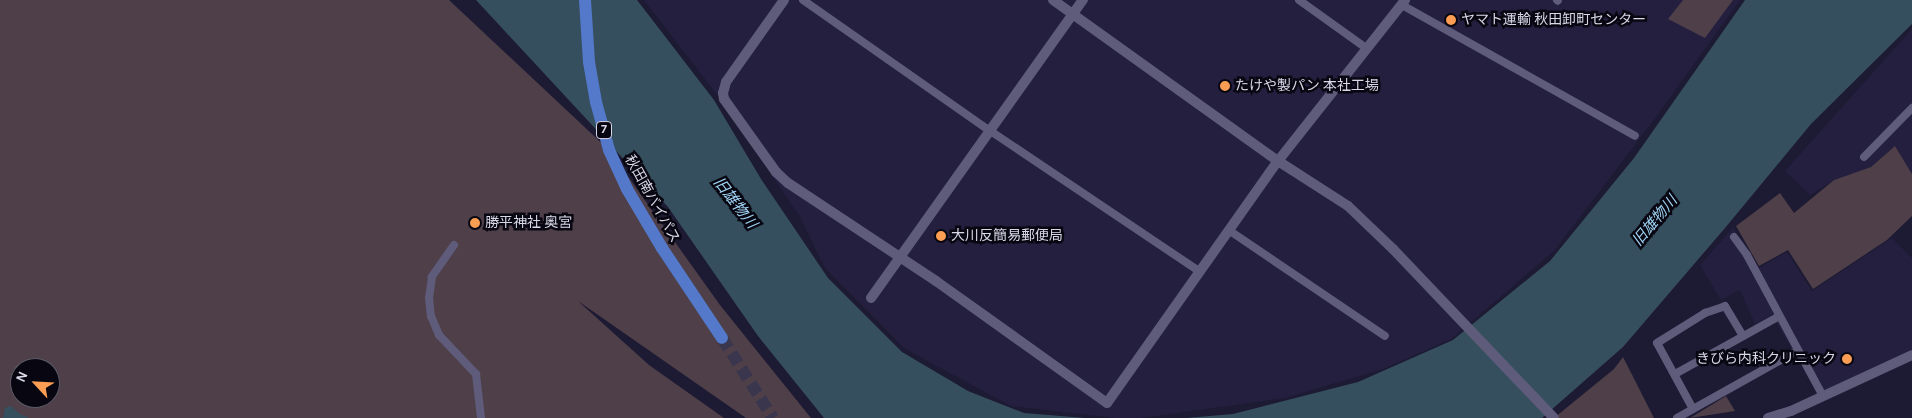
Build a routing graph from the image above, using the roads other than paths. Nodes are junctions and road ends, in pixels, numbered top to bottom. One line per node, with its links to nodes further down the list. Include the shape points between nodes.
1 (585, 0): 24 (highway, 秋田南バイパス / 7, via 589,62 609,150 627,189 662,248)
2 (784, 0): 18 (street, via 726,82 724,99 782,178)
3 (803, 0): 11 (street)
4 (1053, 0): 8 (street)
5 (1083, 0): 8 (street)
6 (1299, 0): 9 (street)
7 (1403, 2): 9 (street); 12 (street)
8 (1073, 14): 11 (street); 14 (street)
9 (1366, 48): 14 (street)
10 (1912, 108): 13 (street)
11 (989, 130): 18 (street); 19 (street)
12 (1635, 136)
13 (1864, 157)
14 (1278, 161): 15 (street); 31 (street, via 1348,206)
15 (1230, 231): 19 (street); 22 (street)
16 (1734, 236): 21 (street)
17 (454, 245): 30 (street, via 432,277 431,316 439,335 476,374)
18 (901, 257): 19 (street, via 1107,403); 20 (street)
19 (1200, 272)
20 (871, 298)
21 (1778, 318): 23 (street); 25 (street)
22 (1385, 336)
23 (1743, 336): 27 (street); 27 (street, via 1725,306 1705,313 1657,343)
24 (722, 338)
25 (1797, 352): 28 (street); 29 (street)
26 (1912, 355): 28 (street)
27 (1675, 374): 29 (street)
28 (1822, 396): 33 (street)
29 (1693, 410): 32 (street)
30 (481, 418)
31 (1554, 418)
32 (1677, 418)
33 (1768, 418)

